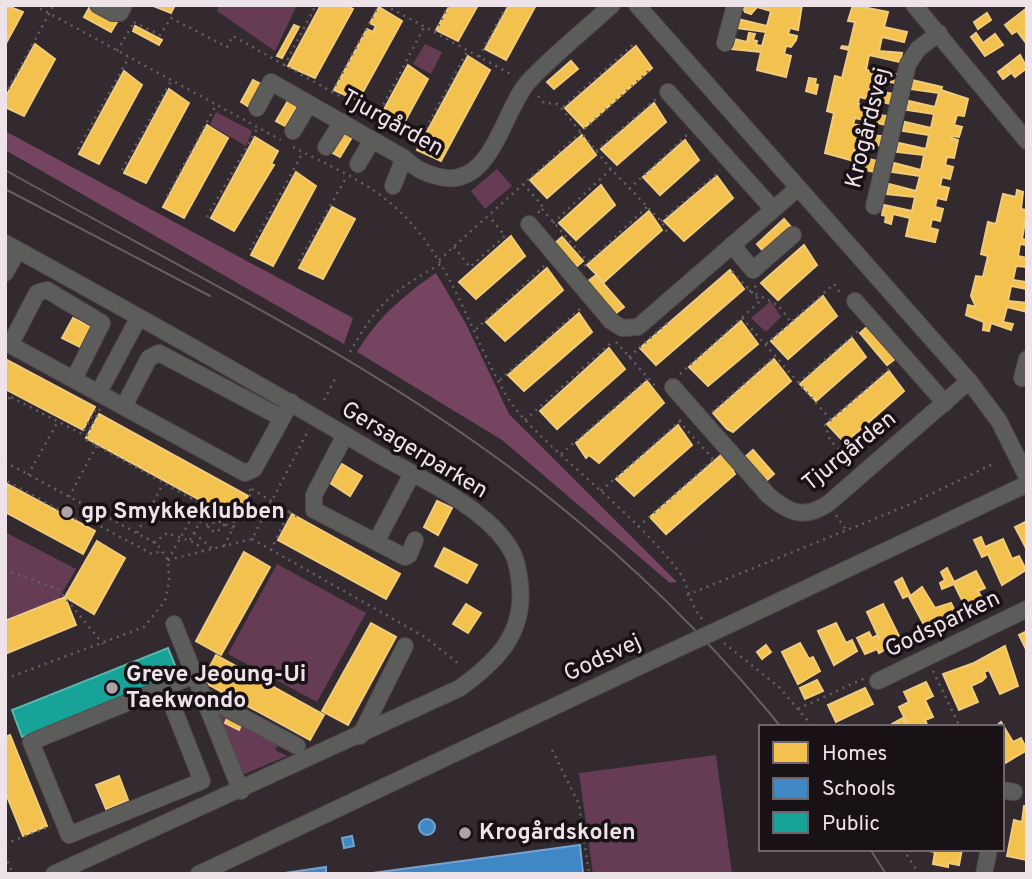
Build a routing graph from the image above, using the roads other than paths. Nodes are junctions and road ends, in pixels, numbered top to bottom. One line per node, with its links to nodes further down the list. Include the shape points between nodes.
1 (98, 5): 6 (street, via 113,13)
2 (612, 5): 17 (street, Tjurgården, via 527,83 487,157 468,173 450,181 419,171)
3 (637, 5): 20 (street)
4 (735, 5): 8 (street)
5 (914, 5): 7 (street)
6 (126, 13)
7 (939, 33): 15 (street); 21 (street, Krogårdsvej, via 918,49 908,64)
8 (725, 43)
9 (668, 92): 22 (street)
10 (309, 104): 11 (street, Tjurgården, via 271,82); 12 (street, Tjurgården); 13 (street)
11 (257, 107)
12 (342, 122): 14 (street, Tjurgården); 16 (street)
13 (293, 131)
14 (372, 140): 17 (street, Tjurgården); 18 (street)
15 (1027, 141)
16 (326, 147)
17 (406, 160): 19 (street)
18 (358, 164)
19 (393, 186)
20 (798, 188): 22 (street); 34 (street)
21 (874, 206)
22 (773, 209): 25 (street)
23 (529, 224): 25 (street, via 611,321 622,328 638,327)
24 (793, 235): 25 (street, via 753,270)
25 (732, 245)
26 (12, 246): 27 (street); 29 (street, Gersagerparken)
27 (6, 270)
28 (855, 302): 38 (street)
29 (139, 317): 36 (street); 37 (street, Gersagerparken)
30 (8, 343): 33 (street); 33 (street, via 41,290 99,318 102,326)
31 (1027, 359): 32 (street)
32 (1022, 377)
33 (74, 379): 36 (street)
34 (969, 382): 38 (street, Tjurgården); 43 (street, via 999,421)
35 (671, 384): 38 (street, Tjurgården, via 768,495 798,515 817,511)
36 (98, 402): 39 (street)
37 (291, 402): 40 (street); 41 (street, Gersagerparken)
38 (945, 403)
39 (124, 406): 40 (street, via 149,358 159,353); 40 (street, via 244,479 254,470)
40 (282, 418)
41 (345, 435): 42 (street, Gersagerparken); 46 (street, via 314,495 314,510)
42 (412, 474): 46 (street); 54 (street, Gersagerparken, via 477,513 511,549 519,570 520,618 490,666 460,688)
43 (1027, 477)
44 (1027, 484): 61 (street, Godsvej, bridge)
45 (415, 540): 46 (street, via 405,557)
46 (376, 542)
47 (1027, 609): 51 (street, Godsparken)
48 (174, 624): 50 (street)
49 (405, 646): 54 (street)
50 (195, 675): 52 (street); 53 (street)
51 (878, 681)
52 (165, 687): 57 (street, via 202,781); 57 (street, via 31,742 69,835)
53 (203, 696): 55 (street); 56 (street)
54 (360, 736): 56 (street, Gersagerparken)
55 (297, 746)
56 (241, 791): 58 (street, Gersagerparken)
57 (102, 821): 58 (street)
58 (113, 848): 60 (street, Gersagerparken)
59 (989, 851): 62 (street)
60 (54, 874)
61 (199, 874)
62 (984, 874)

